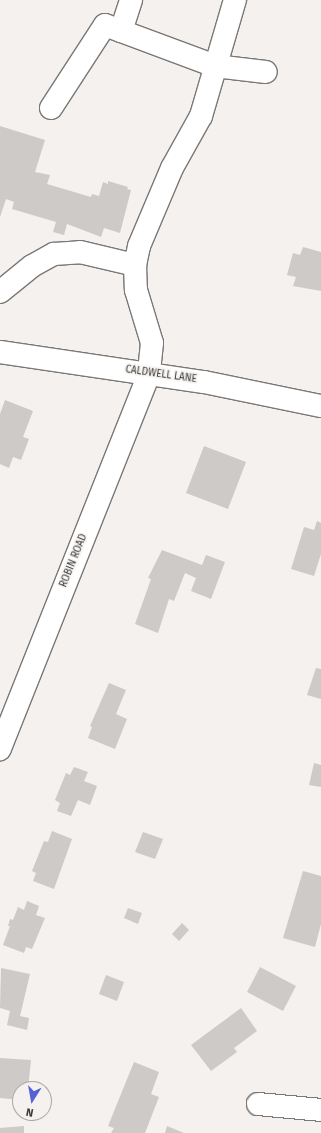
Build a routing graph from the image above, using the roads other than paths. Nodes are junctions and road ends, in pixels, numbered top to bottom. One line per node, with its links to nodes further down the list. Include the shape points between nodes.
1 (131, 0): 3 (street)
2 (235, 0): 4 (street, ROBIN ROAD)
3 (121, 31): 4 (street); 6 (street, via 105,25)
4 (215, 66): 5 (street); 7 (street, ROBIN ROAD, via 201,116 172,168 139,246)
5 (266, 72)
6 (51, 108)
7 (135, 266): 8 (street, via 80,252 54,254 32,266); 10 (street, ROBIN ROAD, via 136,290 152,343)
8 (0, 292)
9 (0, 352): 10 (street, CALDWELL LANE)
10 (149, 374): 11 (street, CALDWELL LANE, via 253,391); 12 (street, ROBIN ROAD)
11 (321, 406)
12 (0, 749)
13 (258, 1104): 14 (street)
14 (321, 1110)

